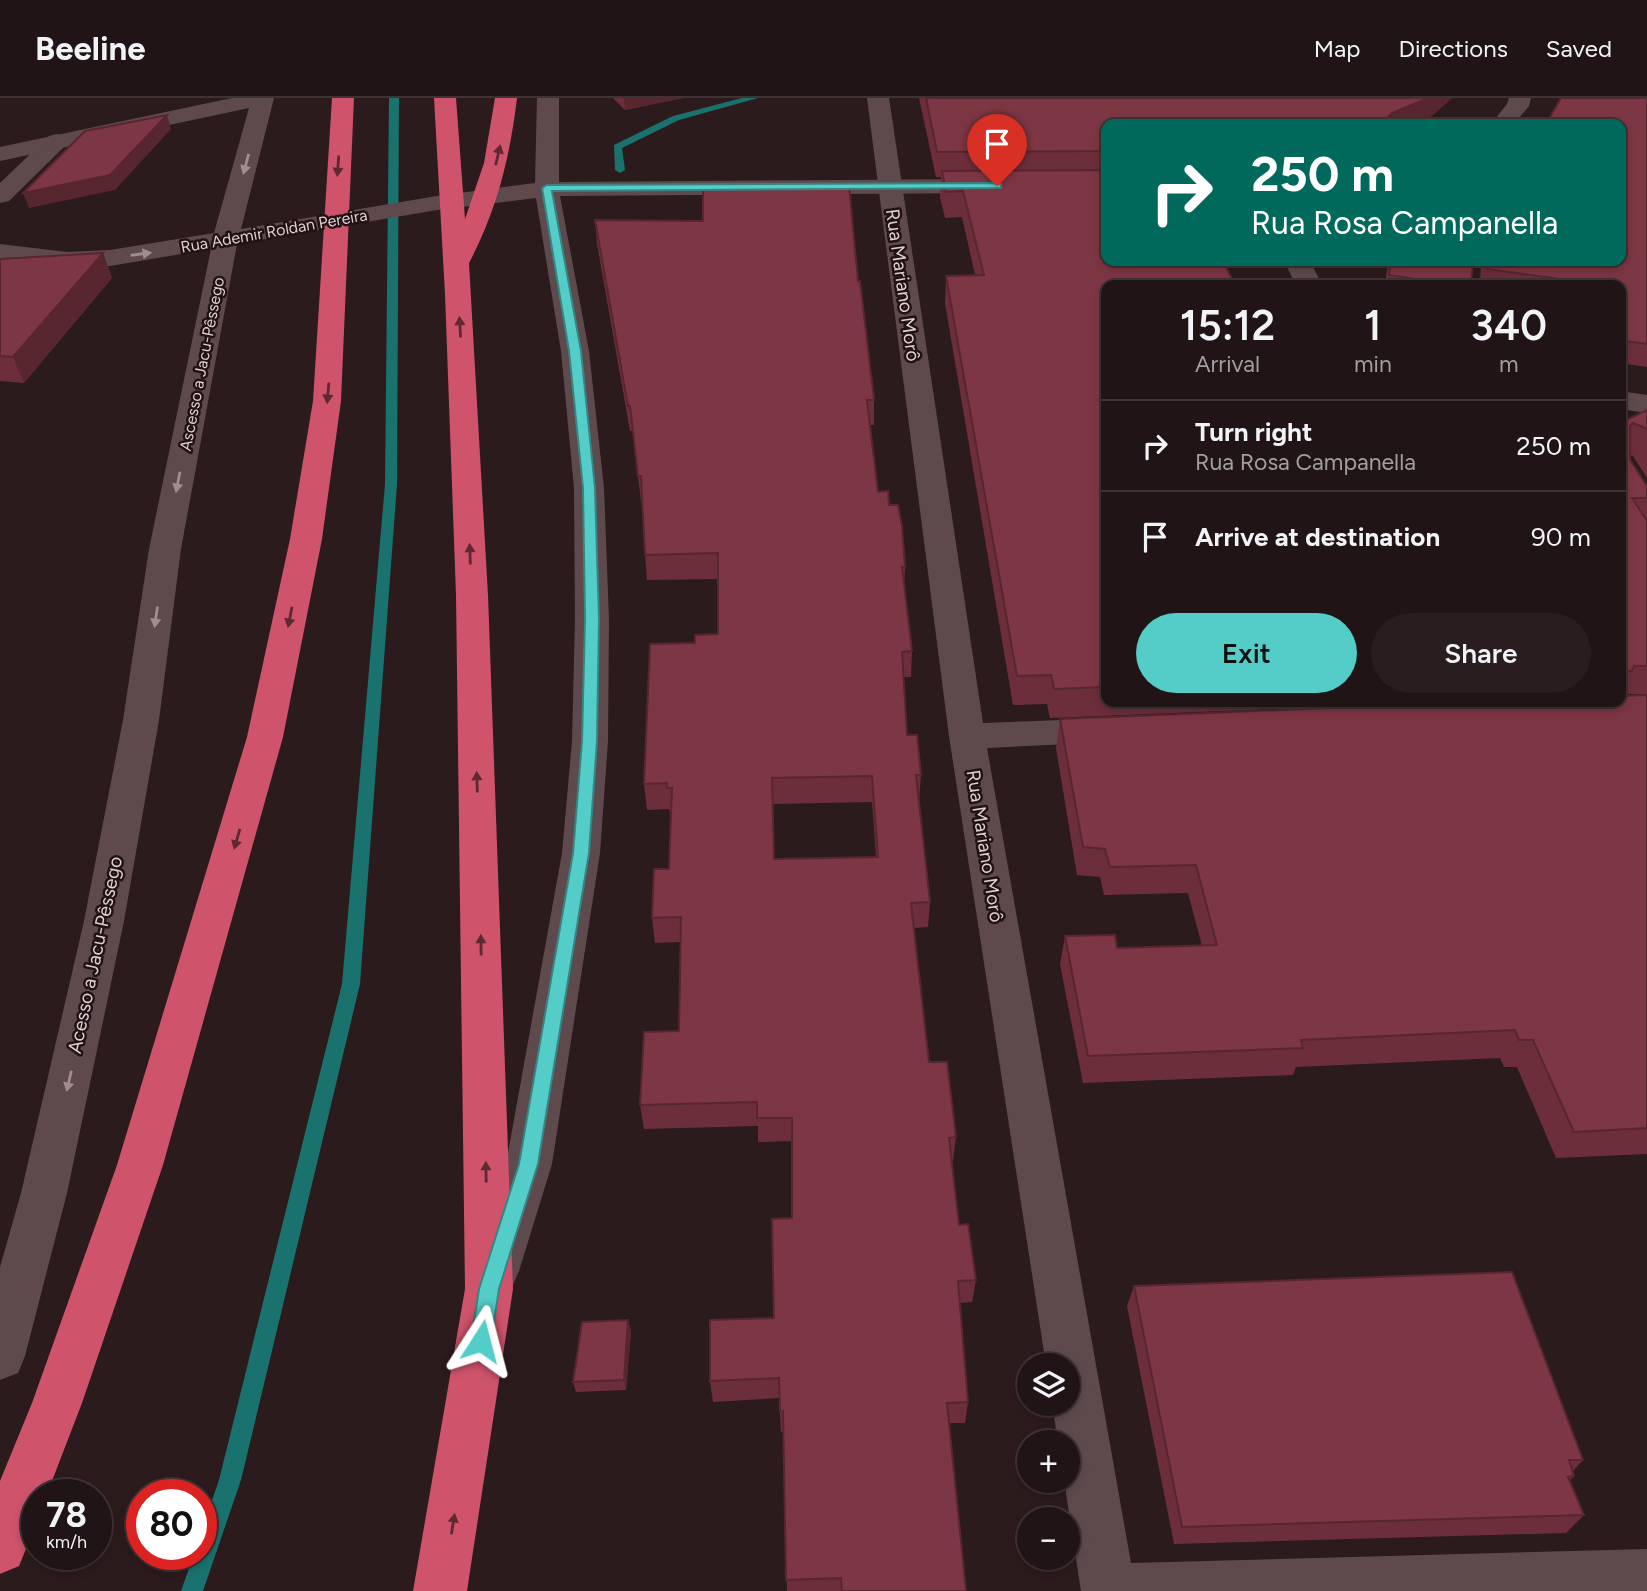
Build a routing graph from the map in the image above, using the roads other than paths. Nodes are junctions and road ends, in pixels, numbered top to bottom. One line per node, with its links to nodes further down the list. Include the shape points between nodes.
1 (263, 98): 9 (street); 15 (street, Ascesso a Jacu-Pêssego, one-way to 15)
2 (343, 98): 25 (highway, one-way to 25, via 327,401 306,539 265,737 140,1165 57,1403)
3 (445, 98): 17 (highway)
4 (506, 98): 17 (highway, one-way to 4, via 488,200 501,148)
5 (548, 98): 13 (street)
6 (877, 98): 11 (street, Rua Mariano Morô)
7 (1520, 98): 8 (street)
8 (1506, 119)
9 (57, 141): 10 (street); 14 (street)
10 (0, 154)
11 (888, 186): 12 (street, Rua Ademir Roldan Pereira); 13 (street, Rua Ademir Roldan Pereira); 22 (street, Rua Mariano Morô)
12 (1011, 186)
13 (547, 188): 15 (street, Rua Ademir Roldan Pereira); 23 (street, via 575,351 589,488 590,741 581,853 529,1164)
14 (0, 196)
15 (225, 240): 16 (street, Rua Ademir Roldan Pereira, one-way to 15, via 67,260 110,258); 20 (street, Ascesso a Jacu-Pêssego, one-way to 20)
16 (0, 252)
17 (456, 263): 23 (highway, one-way to 17, via 469,527)
18 (1626, 401): 19 (street)
19 (1647, 404)
20 (166, 549): 24 (street, Acesso a Jacu-Pêssego, one-way to 24, via 104,922 44,1194)
21 (1147, 729): 22 (street)
22 (967, 736): 28 (street, Rua Mariano Morô)
23 (489, 1289): 27 (highway, one-way to 23)
24 (0, 1356)
25 (0, 1547)
26 (1647, 1576): 28 (street)
27 (440, 1591)
28 (1108, 1591)

